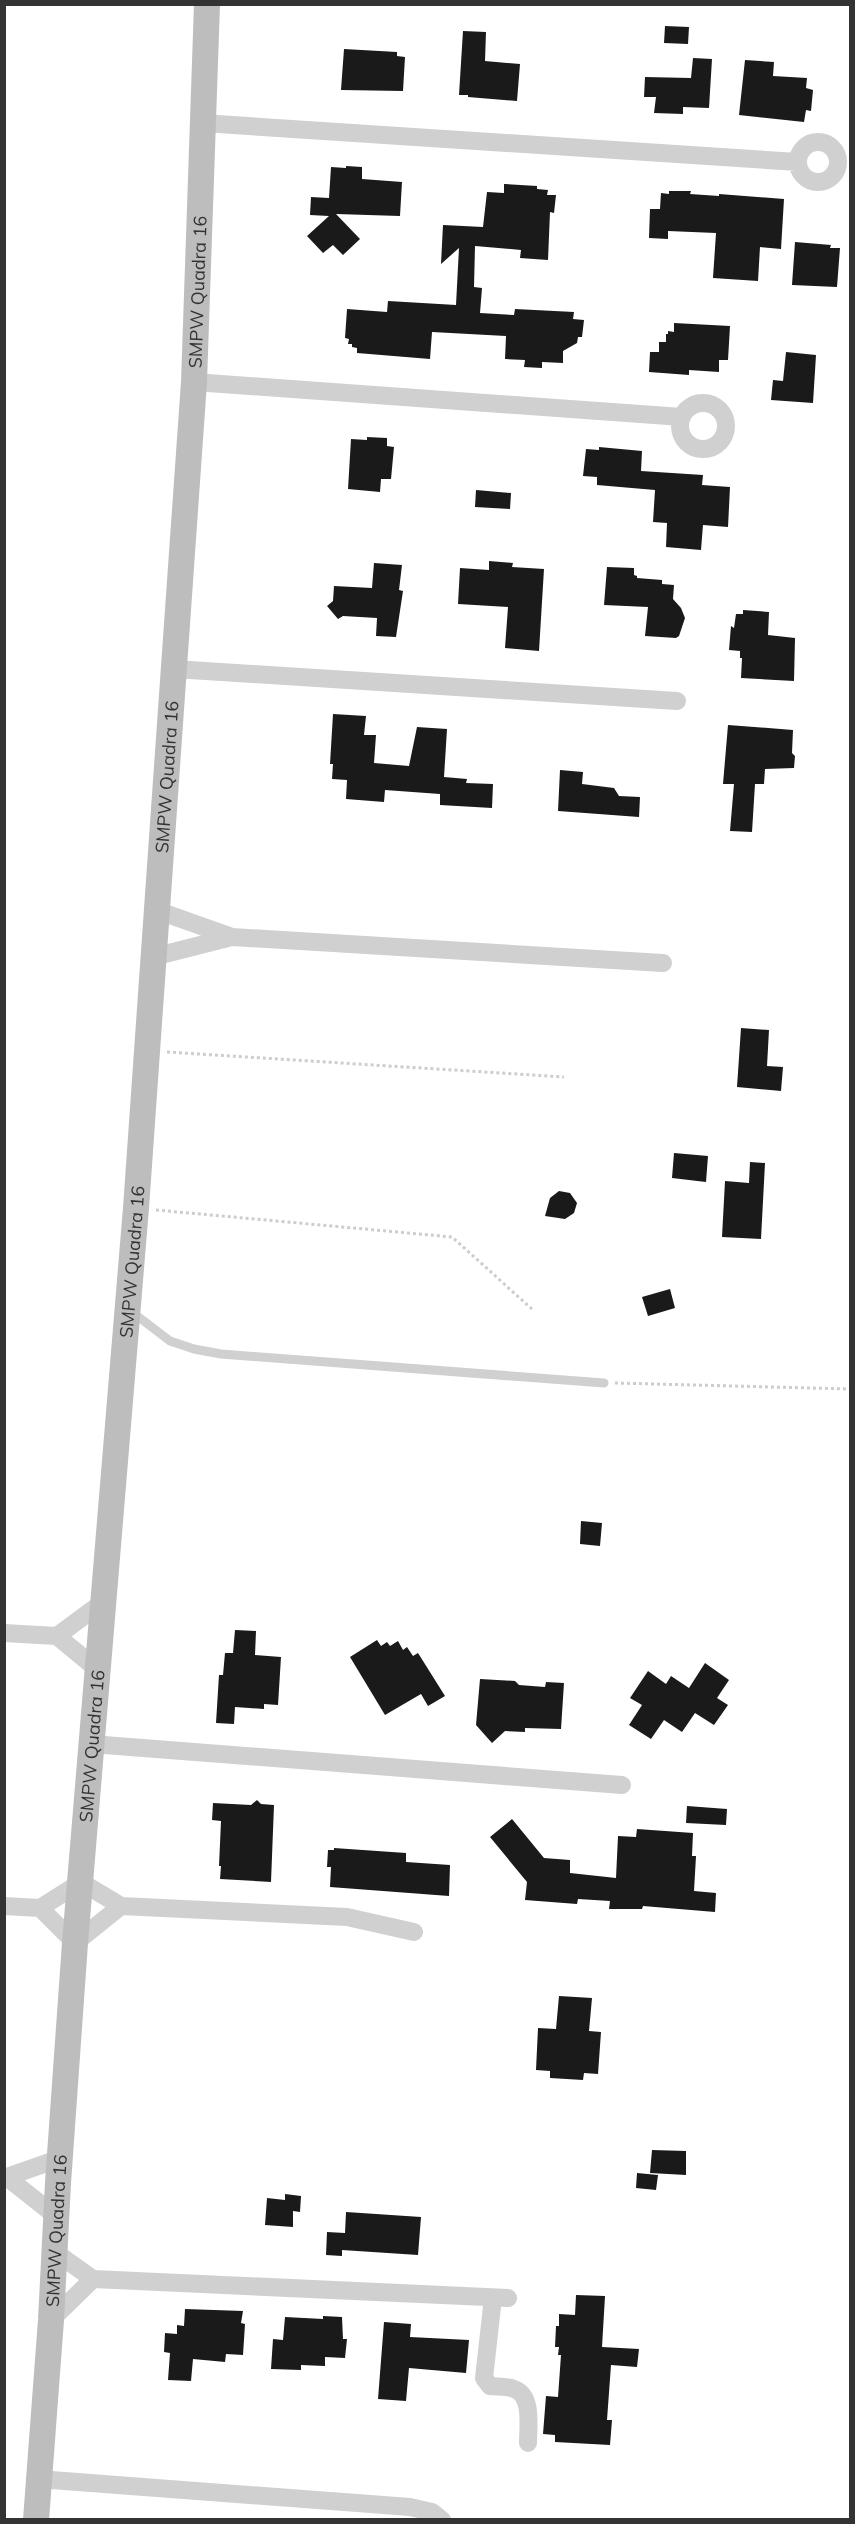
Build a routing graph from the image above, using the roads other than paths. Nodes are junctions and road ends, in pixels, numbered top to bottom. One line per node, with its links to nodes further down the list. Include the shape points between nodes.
1 (207, 4): 2 (street, SMPW Quadra 16)
2 (202, 123): 3 (street); 4 (street, SMPW Quadra 16)
3 (798, 162)
4 (194, 382): 5 (street); 6 (street, SMPW Quadra 16)
5 (682, 417)
6 (174, 669): 7 (street); 8 (street, SMPW Quadra 16)
7 (677, 701)
8 (156, 910): 9 (street); 10 (street, SMPW Quadra 16)
9 (232, 937): 10 (street); 11 (street)
10 (153, 957): 12 (street, SMPW Quadra 16)
11 (663, 963)
12 (127, 1309): 13 (lane, via 170,1341 221,1354); 14 (street, SMPW Quadra 16)
13 (604, 1383)
14 (103, 1602): 16 (street); 17 (street, SMPW Quadra 16)
15 (4, 1633): 16 (street)
16 (57, 1636): 17 (street)
17 (98, 1670): 18 (street, SMPW Quadra 16)
18 (92, 1744): 19 (street); 20 (street, SMPW Quadra 16)
19 (622, 1785)
20 (81, 1882): 22 (street); 23 (street); 25 (street, SMPW Quadra 16)
21 (4, 1906): 23 (street)
22 (121, 1906): 24 (street, via 347,1917); 25 (street)
23 (40, 1908): 25 (street)
24 (414, 1932)
25 (75, 1943): 26 (street, SMPW Quadra 16)
26 (61, 2158): 27 (street); 28 (street, SMPW Quadra 16)
27 (7, 2178): 28 (street)
28 (57, 2217): 29 (street, SMPW Quadra 16)
29 (55, 2252): 30 (street); 31 (street, SMPW Quadra 16)
30 (93, 2279): 31 (street); 32 (street, via 500,2298 484,2378 490,2386 524,2394)
31 (51, 2320): 33 (street, SMPW Quadra 16)
32 (528, 2443)
33 (38, 2479): 34 (street, SMPW Quadra 16); 35 (street, via 410,2507 432,2512)
34 (36, 2520)
35 (442, 2520)

